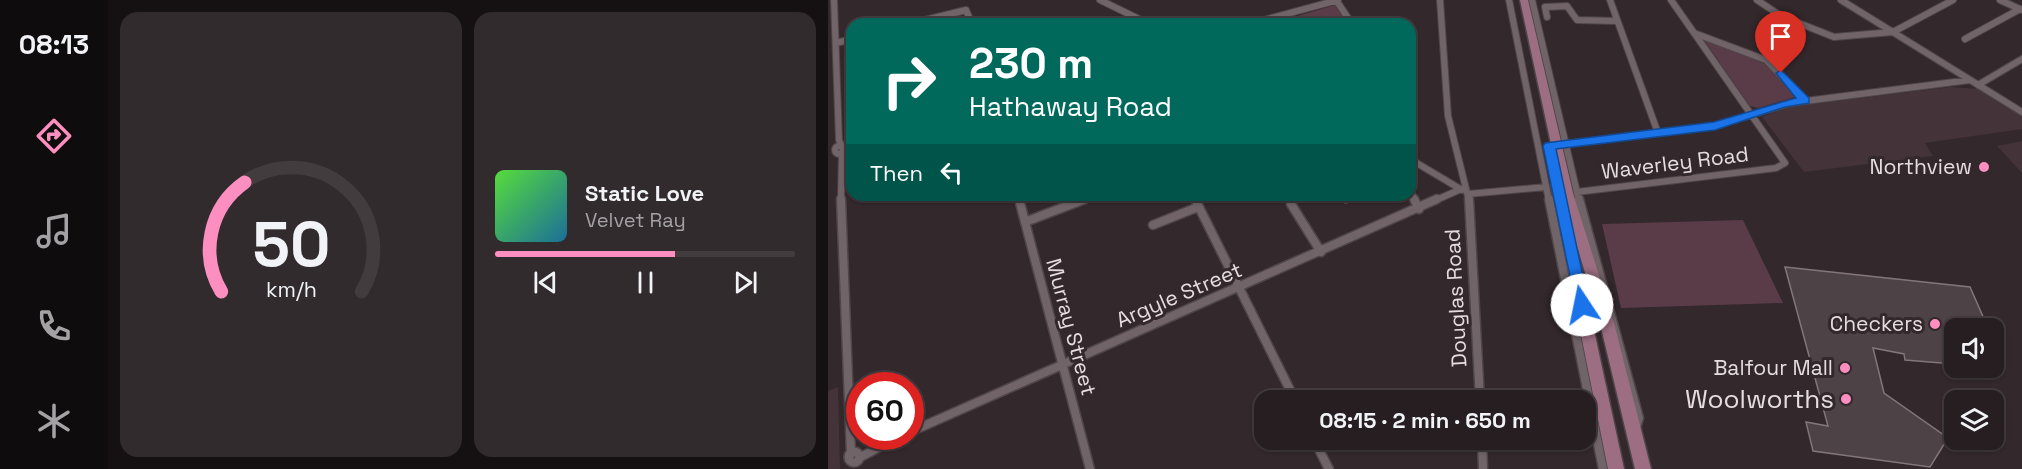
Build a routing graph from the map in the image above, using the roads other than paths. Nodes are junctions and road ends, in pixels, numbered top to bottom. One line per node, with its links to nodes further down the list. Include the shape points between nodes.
1 (834, 0): 27 (street)
2 (1100, 0): 19 (street)
3 (1337, 0): 20 (street); 21 (street)
4 (1440, 0): 39 (street, Douglas Road, via 1448,116)
5 (1509, 0): 38 (street)
6 (1518, 0): 35 (main road)
7 (1524, 0): 35 (main road)
8 (1532, 0): 35 (street)
9 (1610, 0): 22 (street)
10 (1671, 0): 24 (street)
11 (1757, 0): 23 (street, via 1781,16 1834,37)
12 (1841, 0): 23 (street)
13 (1953, 0): 23 (street)
14 (2001, 0): 15 (street)
15 (2021, 10): 25 (street)
16 (1547, 17): 22 (street, via 1545,7 1567,6 1577,20)
17 (932, 18): 18 (street, via 958,11 968,11)
18 (970, 18)
19 (1136, 18)
20 (1271, 18)
21 (1348, 18)
22 (1617, 21): 34 (street)
23 (1893, 32): 29 (street)
24 (1694, 33): 31 (street, via 1766,60); 33 (street)
25 (1965, 39)
26 (846, 40): 27 (street)
27 (836, 43): 36 (street)
28 (2022, 59): 30 (street)
29 (1970, 80): 30 (street); 31 (street)
30 (1978, 85): 32 (street)
31 (1805, 100): 33 (street)
32 (2022, 112)
33 (1751, 116): 34 (street, via 1715,126); 40 (street, Waverley Road, via 1784,159 1784,165)
34 (1658, 133): 35 (street)
35 (1557, 145): 40 (street); 56 (main road); 65 (main road)
36 (837, 151): 60 (street)
37 (1416, 163): 39 (street)
38 (1546, 187): 39 (street); 64 (street)
39 (1464, 192): 47 (street, Argyle Street); 54 (street, Douglas Road)
40 (1577, 192): 56 (street, via 1640,418)
41 (1020, 201): 48 (street, Murray Street)
42 (1080, 201): 48 (street)
43 (1196, 201): 46 (street)
44 (1415, 201): 47 (street)
45 (1291, 204): 50 (street)
46 (1198, 207): 49 (street); 51 (street)
47 (1419, 209): 50 (street, Argyle Street)
48 (1025, 222): 52 (street, Murray Street)
49 (1153, 225)
50 (1321, 252): 51 (street, Argyle Street)
51 (1240, 288): 52 (street, Argyle Street); 53 (street)
52 (1063, 364): 55 (street, Argyle Street); 61 (street, Murray Street)
53 (1290, 390)
54 (1479, 390)
55 (924, 426)
56 (1635, 433): 66 (main road)
57 (872, 450): 60 (street)
58 (1319, 450): 62 (street)
59 (1483, 450): 63 (street)
60 (854, 460)
61 (1090, 469)
62 (1329, 469)
63 (1484, 469)
64 (1603, 469)
65 (1616, 469)
66 (1643, 469)

